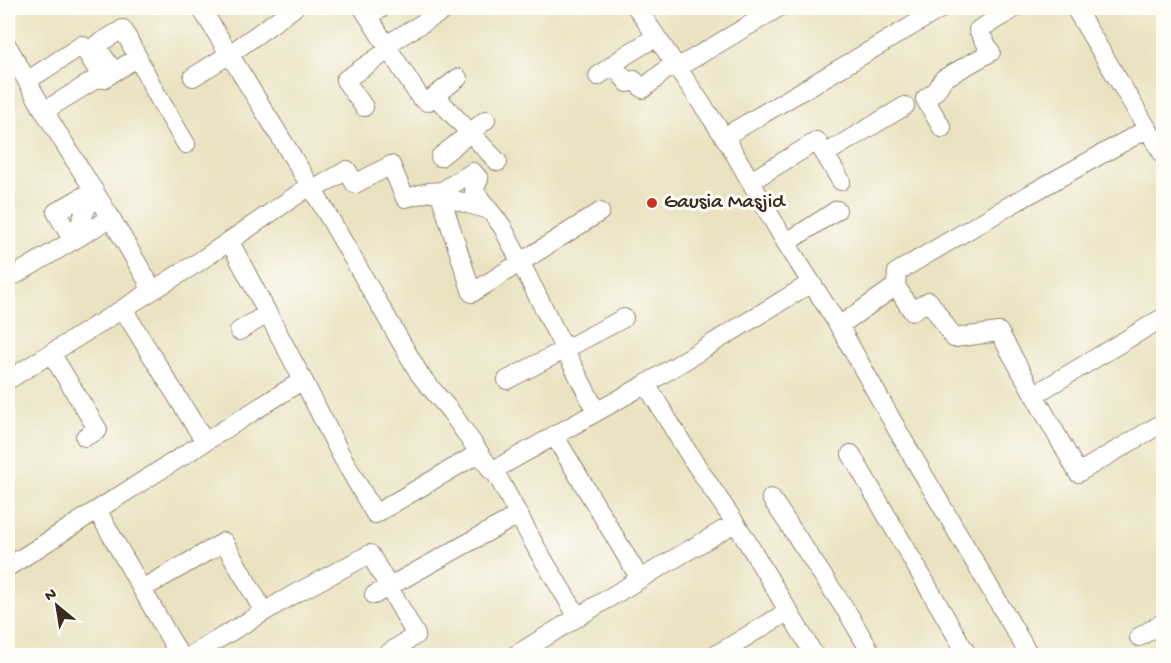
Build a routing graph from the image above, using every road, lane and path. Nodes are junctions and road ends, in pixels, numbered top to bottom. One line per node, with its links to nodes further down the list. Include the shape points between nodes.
1 (201, 8): 13 (street)
2 (294, 8): 13 (street)
3 (448, 8): 11 (street)
4 (638, 8): 10 (street)
5 (778, 8): 15 (street)
6 (942, 8): 28 (street)
7 (1014, 8): 25 (street, via 978,30 991,52 943,80 937,90 921,93)
8 (1075, 8): 26 (street)
9 (371, 10): 11 (street)
10 (656, 37): 15 (street); 15 (street, via 605,71 628,83 634,80 643,89)
11 (388, 47): 20 (street, via 419,96 427,102); 22 (street, via 345,80)
12 (9, 53): 19 (street)
13 (230, 54): 17 (street); 36 (street)
14 (138, 57): 16 (street); 16 (street, via 123,29 96,45); 29 (street)
15 (675, 65): 28 (street)
16 (107, 74): 19 (street, via 82,45); 23 (street)
17 (193, 77)
18 (458, 78): 20 (street)
19 (27, 81): 23 (street)
20 (436, 97): 27 (street)
21 (905, 106): 30 (street)
22 (364, 107)
23 (44, 111): 37 (street)
24 (486, 120): 27 (street)
25 (942, 128)
26 (1147, 129): 31 (street); 50 (street, via 897,272)
27 (471, 133): 32 (street); 33 (street)
28 (724, 136): 34 (street)
29 (186, 144)
30 (825, 154): 34 (street, via 817,141); 35 (street)
31 (1164, 156)
32 (440, 157)
33 (498, 162)
34 (751, 181): 46 (street)
35 (841, 181)
36 (312, 188): 38 (street, via 347,170 355,184 392,165 405,198); 45 (street); 70 (street, via 420,375)
37 (94, 190): 43 (street); 44 (street); 44 (street, via 56,212)
38 (439, 191): 40 (street, via 473,172 479,179 474,191); 47 (street, via 472,292)
39 (455, 200): 40 (street)
40 (489, 210): 47 (street, via 502,226)
41 (837, 210): 46 (street)
42 (600, 212): 47 (street)
43 (111, 218): 44 (street); 51 (street)
44 (73, 241): 48 (street, via 15,275)
45 (230, 242): 51 (street); 53 (street)
46 (786, 243): 49 (street)
47 (519, 262): 58 (street)
48 (8, 272)
49 (811, 283): 56 (street); 63 (street)
50 (896, 286): 56 (street); 64 (street, via 912,310 929,301 954,338 999,332)
51 (150, 292): 52 (street)
52 (123, 309): 59 (street); 69 (street)
53 (267, 314): 57 (street); 61 (street)
54 (1164, 317): 64 (street)
55 (624, 318): 58 (street)
56 (839, 326): 94 (street)
57 (239, 331)
58 (564, 350): 62 (street); 65 (street)
59 (51, 353): 60 (street); 68 (street, via 98,430)
60 (8, 380)
61 (303, 380): 69 (street); 70 (street, via 375,514)
62 (507, 380)
63 (646, 384): 65 (street); 76 (street)
64 (1034, 395): 66 (street, via 1078,473)
65 (596, 411): 67 (street)
66 (1164, 422)
67 (554, 435): 72 (street); 78 (street)
68 (85, 437)
69 (205, 442): 74 (street)
70 (479, 453): 72 (street)
71 (851, 454): 93 (street)
72 (494, 470): 75 (street)
73 (771, 498): 92 (street)
74 (97, 510): 77 (street); 79 (street)
75 (519, 514): 80 (street); 83 (street)
76 (735, 523): 78 (street); 81 (street)
77 (8, 567)
78 (640, 579): 83 (street)
79 (142, 589): 82 (street, via 224,542); 86 (street)
80 (381, 591): 82 (street, via 370,554); 88 (street, via 416,635)
81 (789, 611): 90 (street); 91 (street)
82 (264, 612): 87 (street)
83 (578, 617): 89 (street)
84 (1164, 622): 85 (street)
85 (1139, 637)
86 (180, 656)
87 (190, 656)
88 (384, 656)
89 (514, 656)
90 (714, 656)
91 (815, 656)
92 (873, 656)
93 (968, 656)
94 (1030, 656)

